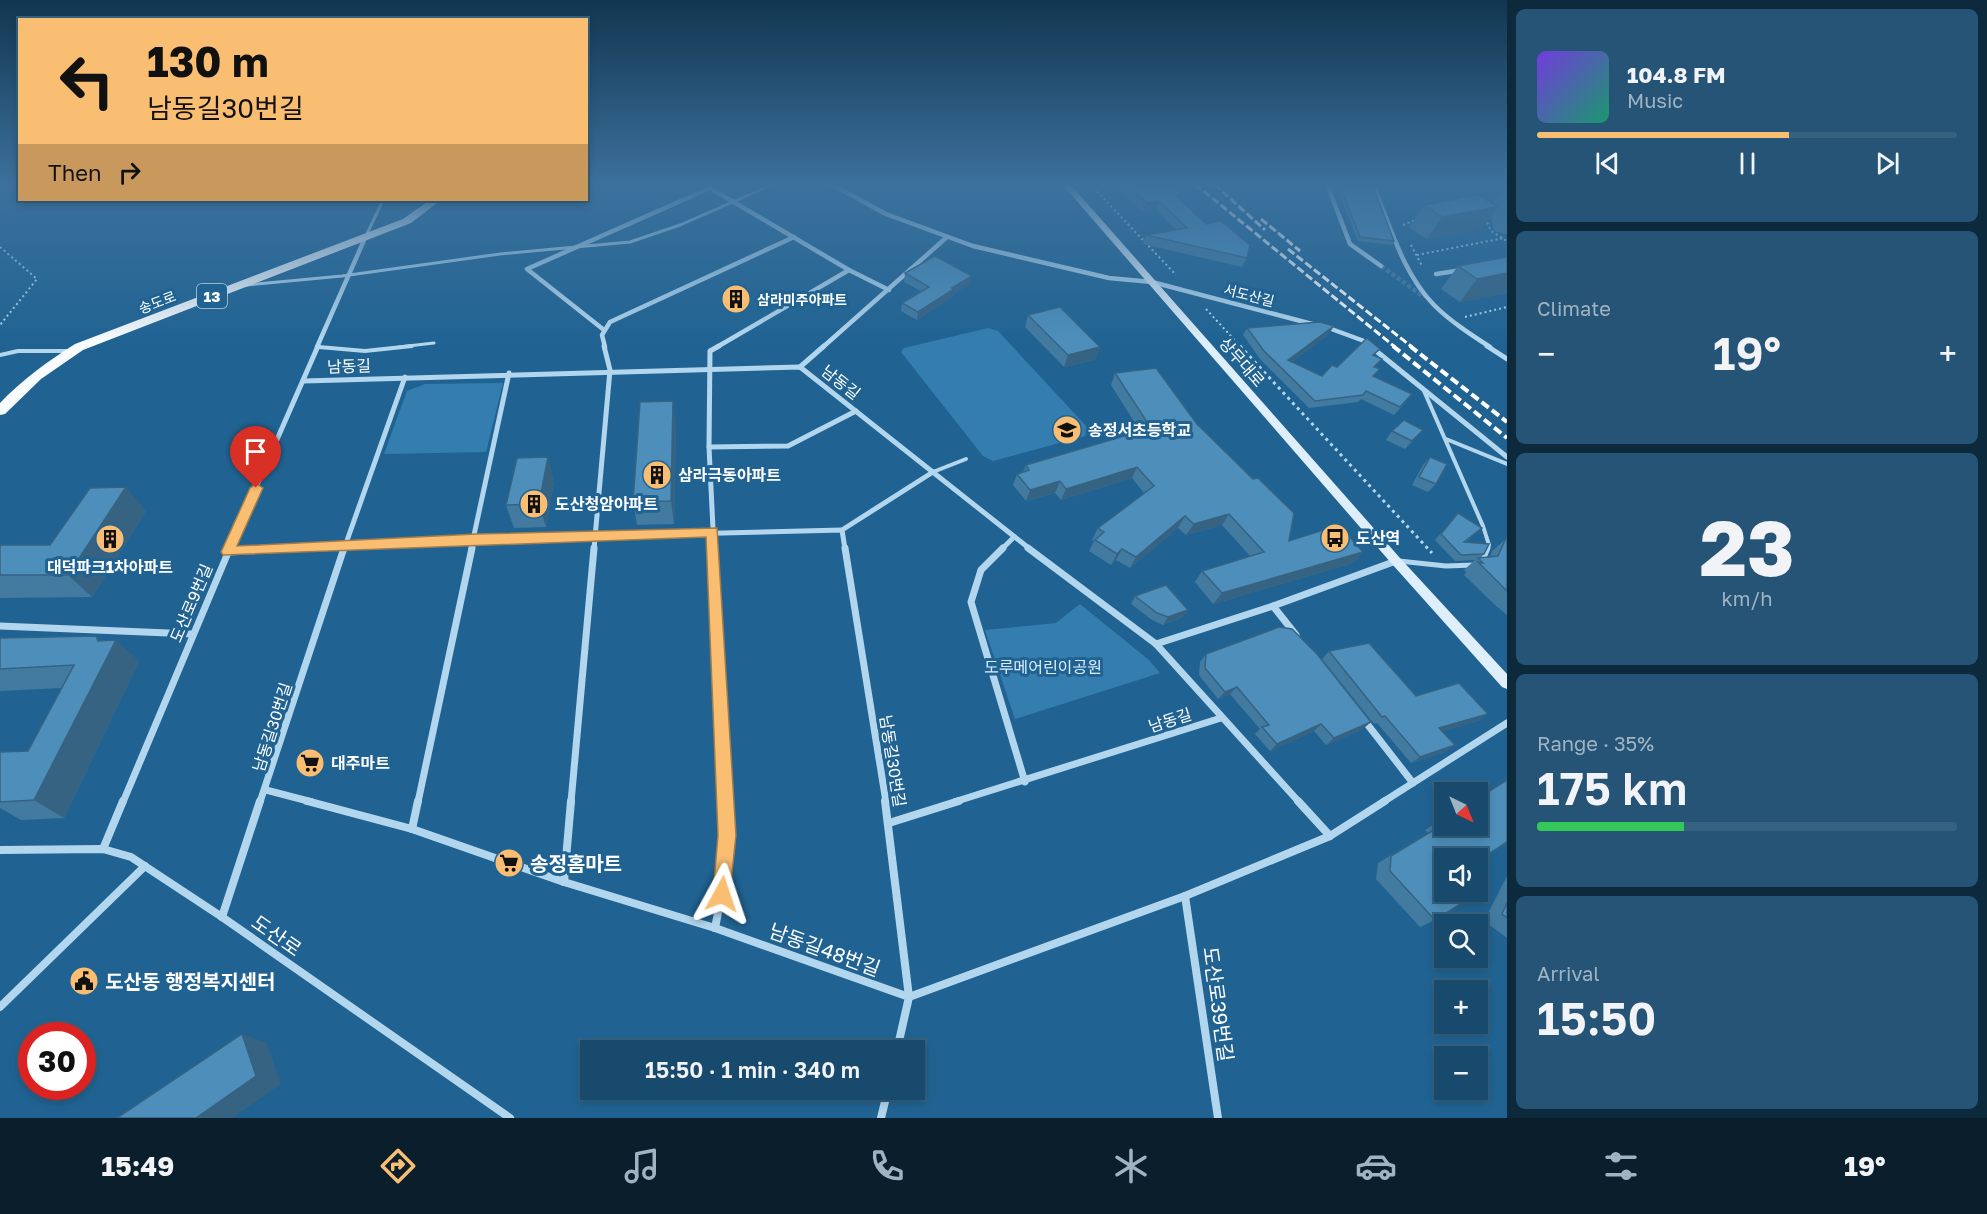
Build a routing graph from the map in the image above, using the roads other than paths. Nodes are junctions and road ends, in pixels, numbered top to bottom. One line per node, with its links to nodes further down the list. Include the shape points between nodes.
1 (370, 236): 9 (main road, 송도로 / 13)
2 (599, 236): 10 (street)
3 (651, 236): 10 (lane)
4 (1111, 236): 16 (main road, 상무대로)
5 (1347, 236): 11 (street, via 1350,244)
6 (1395, 236): 20 (street, via 1412,274)
7 (794, 237): 13 (street); 21 (street, via 610,322)
8 (947, 237): 16 (street, 서도산길, via 1109,278); 18 (street)
9 (365, 238): 14 (street, 도산로9번길); 17 (main road, 송도로 / 13)
10 (574, 247): 14 (lane); 21 (street, via 527,269)
11 (1381, 266)
12 (1472, 269): 15 (street)
13 (849, 270): 18 (street); 28 (street, via 710,351)
14 (350, 273): 17 (lane, via 302,282); 23 (street, 도산로9번길)
15 (1436, 274)
16 (1152, 282): 33 (street, 서도산길, via 1354,336 1383,354); 49 (main road, 상무대로)
17 (242, 285): 24 (main road, 송도로 / 13)
18 (889, 290): 27 (street)
19 (1424, 297): 20 (street)
20 (1433, 304): 26 (street)
21 (604, 330): 29 (street, via 603,346)
22 (434, 342): 23 (lane, via 365,351)
23 (319, 348): 32 (street, 도산로9번길)
24 (73, 351): 25 (lane, via 18,351); 34 (main road, 송도로 / 13, via 25,383)
25 (0, 355)
26 (1507, 359)
27 (800, 367): 28 (street, 남동길); 35 (street, 남동길)
28 (709, 369): 29 (street, 남동길); 37 (street)
29 (610, 370): 30 (street, 남동길); 44 (street)
30 (509, 374): 31 (street, 남동길); 46 (street)
31 (405, 377): 32 (street, 남동길); 47 (street, 남동길30번길)
32 (304, 381): 48 (street, 도산로9번길)
33 (1424, 389): 36 (lane); 38 (street, 서도산길)
34 (0, 411)
35 (856, 411): 37 (street, via 788,446); 41 (street, 남동길)
36 (1445, 438): 40 (lane); 49 (lane, via 1489,545 1481,565)
37 (710, 447): 43 (street)
38 (1507, 457)
39 (966, 459): 41 (lane)
40 (1507, 464)
41 (933, 472): 42 (street); 45 (street, 남동길)
42 (842, 530): 43 (street); 62 (street, 남동길30번길)
43 (713, 532): 44 (street); 71 (street, via 727,835)
44 (597, 536): 46 (street); 68 (street)
45 (1014, 537): 54 (street, 남동길); 59 (street, via 981,570 971,602)
46 (476, 539): 47 (street); 63 (street)
47 (345, 545): 48 (street); 61 (street, 남동길30번길)
48 (228, 552): 52 (street, 도산로9번길)
49 (1396, 561): 50 (street); 55 (main road, 상무대로)
50 (1273, 606): 53 (street); 54 (street)
51 (0, 626): 52 (street)
52 (192, 634): 65 (street, 도산로9번길)
53 (1303, 643)
54 (1156, 644): 56 (street, 남동길)
55 (1507, 683)
56 (1221, 718): 59 (street, 남동길); 64 (street, 남동길)
57 (1362, 718): 60 (street)
58 (1507, 723): 60 (street)
59 (1024, 782): 62 (street, 남동길)
60 (1413, 783): 64 (street)
61 (266, 790): 63 (street, 남동길48번길); 70 (street, 남동길30번길)
62 (889, 823): 72 (street, 남동길30번길)
63 (412, 829): 68 (street, 남동길48번길)
64 (1330, 836): 69 (street)
65 (103, 849): 66 (street, 도산로); 67 (street, 도산로, via 131,857)
66 (0, 850)
67 (145, 866): 70 (street, 도산로); 73 (street)
68 (564, 882): 71 (street, 남동길48번길)
69 (1185, 896): 72 (street); 78 (street, 도산로39번길)
70 (222, 917): 76 (street, 도산로)
71 (715, 928): 72 (street, 남동길48번길)
72 (909, 996): 74 (street, 남동길30번길)
73 (0, 1007)
74 (899, 1040)
75 (885, 1100): 77 (street)
76 (510, 1118)
77 (881, 1118)
78 (1218, 1118)

